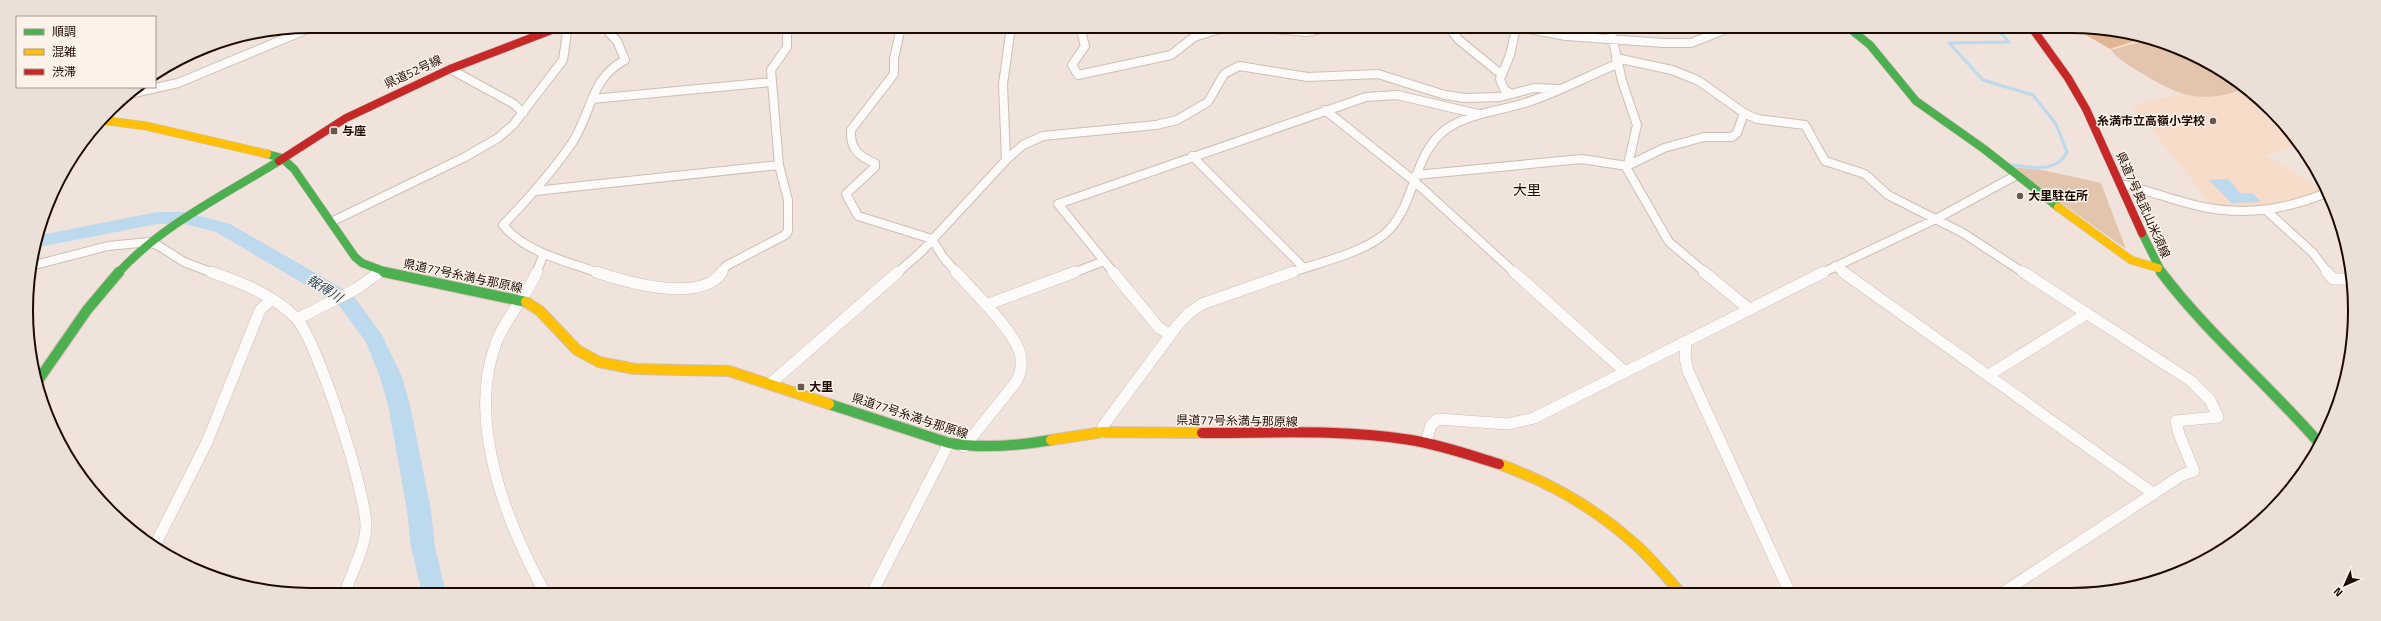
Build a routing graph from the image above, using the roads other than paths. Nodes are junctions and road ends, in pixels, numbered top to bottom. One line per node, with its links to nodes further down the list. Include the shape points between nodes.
1 (545, 33): 19 (main road, 県道52号線)
2 (567, 33): 29 (street, via 563,60)
3 (612, 33): 27 (street, via 621,46 624,60 609,69 596,86)
4 (787, 33): 21 (street, via 787,48 771,70)
5 (900, 33): 46 (street, via 894,59 894,74 851,130 853,150 857,155 875,163 875,167 846,194 858,216)
6 (1010, 33): 35 (street, via 1003,84)
7 (1082, 33): 8 (street, via 1085,46 1072,65 1078,75 1171,55 1194,37)
8 (1207, 33)
9 (1453, 33): 20 (street)
10 (1515, 33): 20 (street)
11 (1550, 33): 17 (street)
12 (1611, 33): 17 (street)
13 (1716, 33): 17 (street, via 1691,43)
14 (1855, 33): 38 (main road, via 1870,46 1916,101 1984,149)
15 (2036, 33): 40 (main road, 県道7号奥武山米須線, via 2059,63 2082,100)
16 (294, 34): 22 (street, via 178,83)
17 (1613, 39): 18 (street)
18 (1616, 61): 24 (street); 30 (street, via 1672,70 1700,81); 37 (street, via 1638,125)
19 (450, 69): 29 (street, via 514,104); 34 (main road, 県道52号線, via 346,118)
20 (1502, 75): 26 (street, via 1500,79 1504,89)
21 (771, 82): 27 (street); 36 (street)
22 (156, 88)
23 (156, 88): 25 (street)
24 (1557, 89): 26 (street, via 1534,88); 31 (street, via 1531,101)
25 (140, 92)
26 (1511, 94): 35 (street, via 1482,99 1455,97 1378,74 1308,77 1238,66 1227,72 1208,102 1177,120 1156,126 1043,136 1019,146)
27 (592, 99): 41 (street, via 580,129)
28 (1325, 110): 31 (street, via 1366,96 1382,94 1423,100); 33 (street); 39 (street)
29 (523, 113): 45 (street, via 498,138)
30 (1744, 113): 37 (street, via 1737,133 1732,137 1704,137 1664,148); 44 (street, via 1757,119 1805,126 1825,161 1866,174 1888,195)
31 (1484, 115): 39 (street, via 1470,116 1441,133)
32 (108, 121): 34 (main road, via 146,126)
33 (1192, 156): 49 (street, via 1058,204); 52 (street)
34 (282, 158): 45 (main road, 県道77号糸満与那原線, via 291,164); 47 (main road, 県道52号線)
35 (1006, 159): 46 (street, via 998,171)
36 (779, 165): 41 (street); 48 (street, via 786,189 788,231 785,235 726,266 718,278 699,286 672,289 653,287 620,280)
37 (1627, 166): 39 (street, via 1582,159); 59 (street, via 1669,242)
38 (2015, 176): 44 (street); 53 (main road, via 2124,256)
39 (1414, 178): 52 (street, via 1401,212 1381,238 1365,247); 64 (street)
40 (2120, 184): 43 (street, via 2214,210 2236,213); 53 (main road, 県道7号奥武山米須線)
41 (535, 191): 48 (street, via 503,225 512,236)
42 (2322, 195): 43 (street, via 2304,203)
43 (2267, 211): 55 (street, via 2314,252 2333,279)
44 (1936, 219): 51 (street); 60 (street, via 1963,233)
45 (332, 222): 54 (main road, 県道77号糸満与那原線, via 355,257)
46 (932, 239): 58 (street, via 943,257); 67 (street, via 921,252)
47 (150, 242): 50 (street, via 133,241); 56 (street, via 187,263); 66 (main road, 県道52号線, via 104,288)
48 (544, 254): 57 (street)
49 (1104, 261): 58 (street); 62 (street, via 1159,328)
50 (37, 265)
51 (1836, 266): 59 (street); 65 (street)
52 (1304, 268): 62 (street, via 1202,304 1189,313)
53 (2158, 268): 69 (main road, 県道7号奥武山米須線, via 2195,313 2286,405)
54 (380, 271): 57 (main road, 県道77号糸満与那原線); 61 (street, via 356,289)
55 (2346, 279)
56 (272, 299): 61 (street); 74 (street, via 260,310 207,442)
57 (522, 300): 67 (main road, 県道77号糸満与那原線, via 539,310 575,350 602,364 626,368 711,368); 76 (street, via 494,348 488,391 487,427 499,489 511,524 532,572)
58 (986, 305): 72 (street, via 1019,348 1020,374)
59 (1750, 310): 63 (street)
60 (2086, 314): 65 (street); 73 (street, via 2194,383 2207,396 2217,412 2218,417 2213,419 2189,418 2176,421 2176,428 2193,461 2194,471 2182,475)
61 (301, 317): 75 (street, via 336,411 366,527)
62 (1170, 334): 68 (street, via 1103,426)
63 (1686, 343): 64 (street); 79 (street, via 1685,358 1688,371)
64 (1624, 371): 70 (street, via 1522,422 1508,424 1438,419 1431,425)
65 (1989, 375): 73 (street)
66 (41, 376)
67 (771, 383): 71 (main road, 県道77号糸満与那原線)
68 (1103, 432): 70 (main road, 県道77号糸満与那原線, via 1358,434); 72 (main road, 県道77号糸満与那原線, via 1075,434 1009,448)
69 (2316, 439)
70 (1426, 442): 78 (main road, 県道77号糸満与那原線, via 1499,463 1565,493 1615,527)
71 (949, 443): 72 (main road, 県道77号糸満与那原線); 77 (street)
72 (964, 447)
73 (2154, 494): 80 (street)
74 (157, 541)
75 (346, 588)
76 (542, 588)
77 (875, 588)
78 (1676, 588)
79 (1788, 588)
80 (2010, 588)

